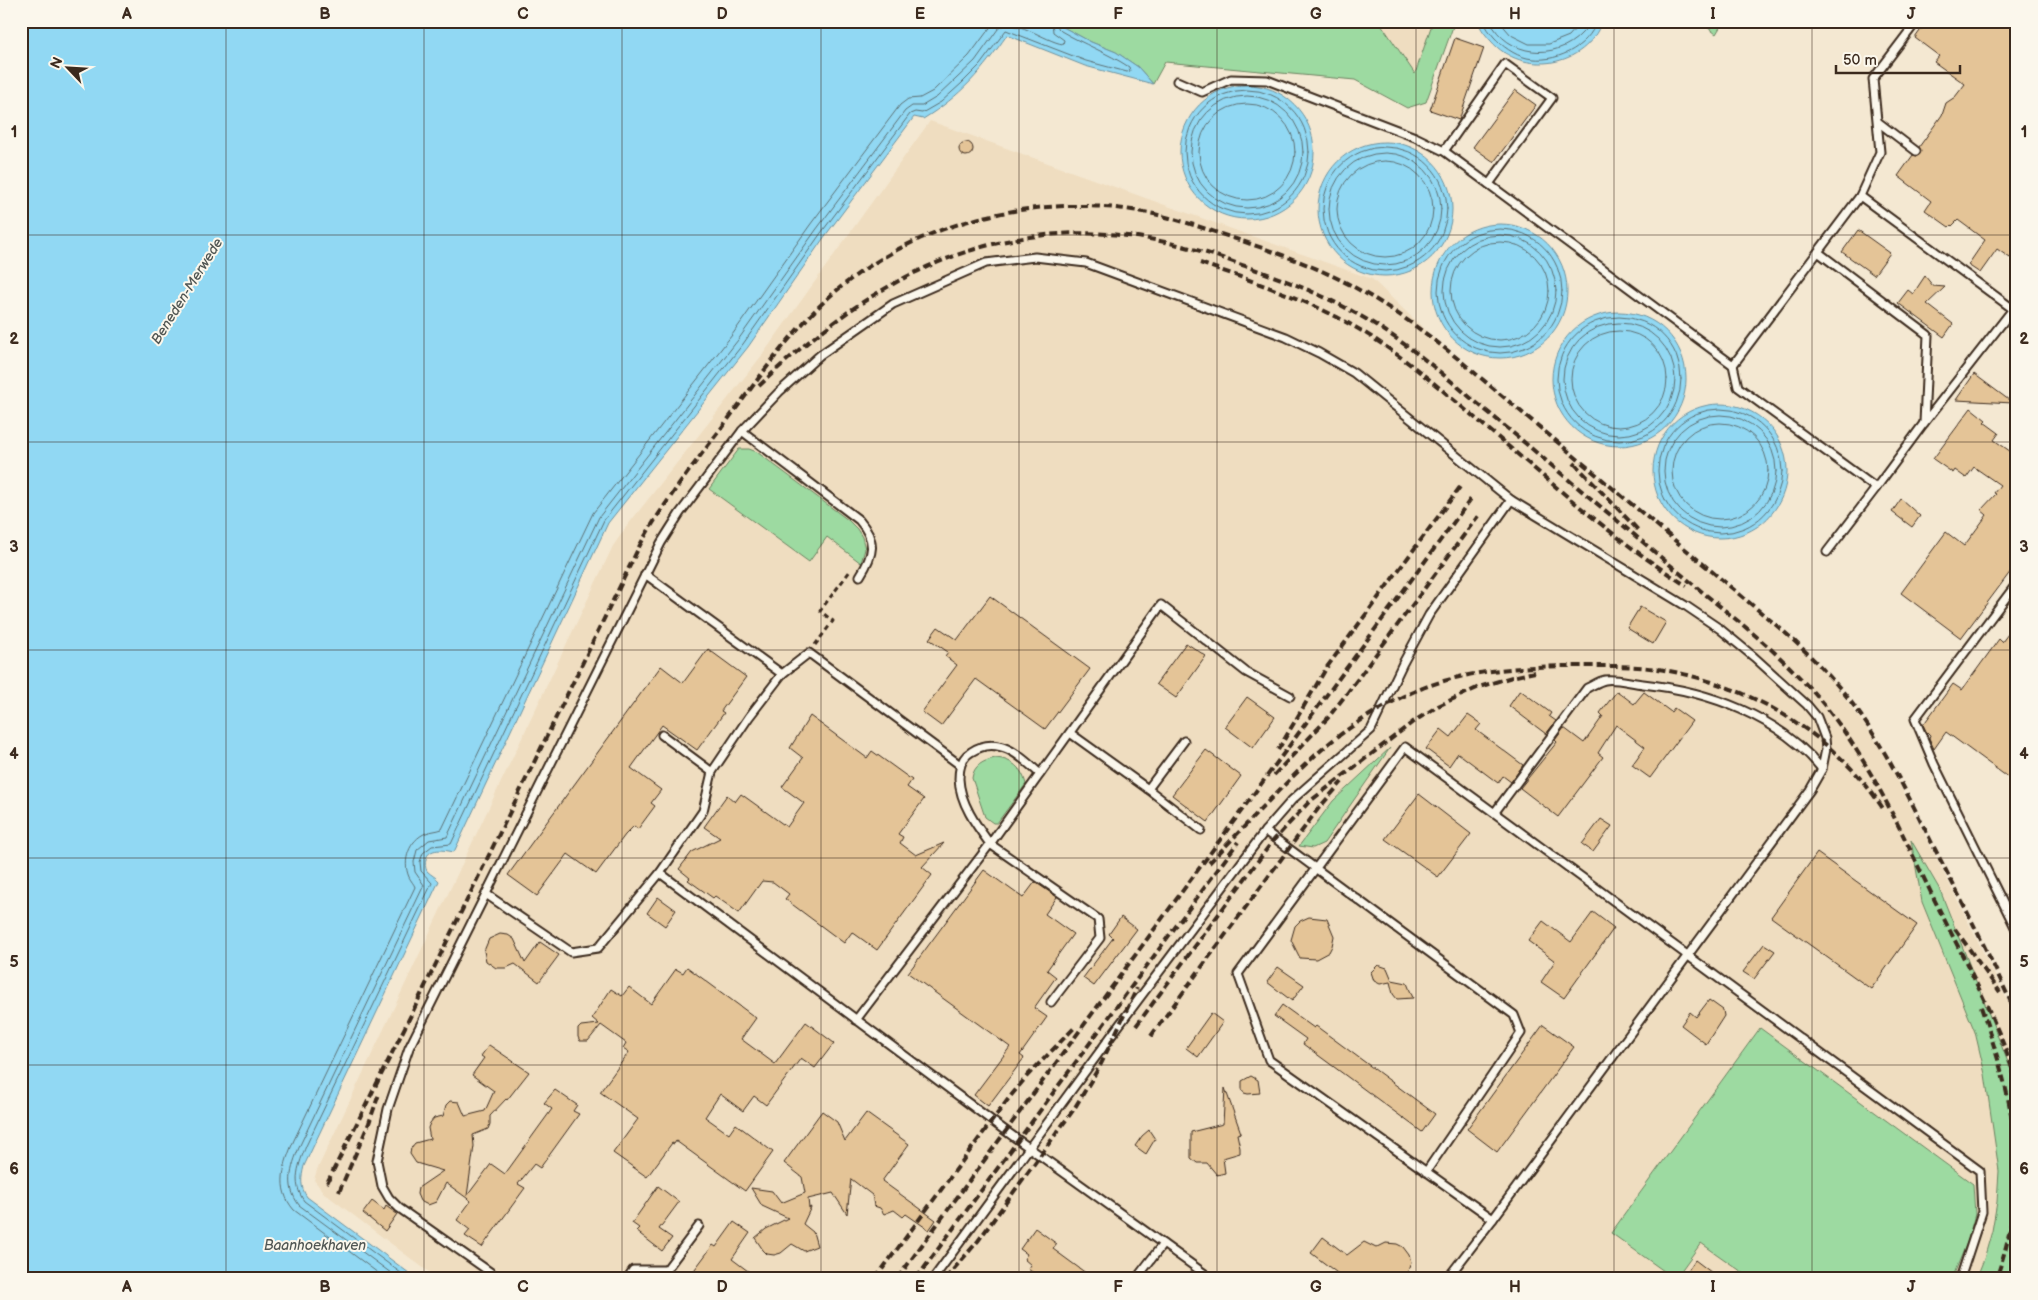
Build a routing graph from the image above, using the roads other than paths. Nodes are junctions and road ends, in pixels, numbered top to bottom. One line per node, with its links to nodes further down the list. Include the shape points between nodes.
1 (1917, 21): 3 (lane, via 1873,79)
2 (1177, 81): 4 (lane, via 1202,92 1231,79 1267,80)
3 (1878, 122): 5 (lane); 7 (lane, via 1880,152)
4 (1444, 151): 6 (lane); 6 (lane, via 1505,64 1552,98)
5 (1916, 151)
6 (1489, 184): 10 (lane)
7 (1860, 196): 8 (lane); 9 (lane)
8 (1818, 252): 10 (lane); 11 (lane, via 1928,335)
9 (2015, 306): 11 (lane)
10 (1733, 365): 13 (lane, via 1738,387)
11 (1924, 423): 13 (lane)
12 (742, 431): 14 (lane, via 778,392 820,355 893,304 986,263 1035,257 1086,263 1286,336 1354,373); 16 (lane, via 680,514); 17 (lane, via 864,526 872,548 868,564)
13 (1876, 488): 15 (lane)
14 (1511, 500): 25 (lane, via 1686,606 1754,657 1817,717 1825,738); 31 (lane, via 1429,615 1371,730 1292,800)
15 (1827, 552)
16 (645, 574): 19 (lane); 35 (lane)
17 (860, 576)
18 (2017, 582): 36 (lane, via 1915,719)
19 (782, 674): 24 (lane, via 809,653); 26 (lane)
20 (1290, 696): 21 (lane, via 1246,672 1161,605)
21 (1070, 733): 27 (lane); 28 (lane)
22 (662, 735): 26 (lane)
23 (1184, 741): 28 (lane)
24 (960, 765): 27 (lane, via 966,754 991,744 1021,756); 32 (lane, via 959,778 965,803)
25 (1822, 769): 29 (lane, via 1790,737 1736,707 1671,687 1604,680 1588,688); 37 (lane, via 1810,790)
26 (712, 772): 34 (lane, via 703,811)
27 (1040, 774): 32 (lane)
28 (1148, 788): 30 (lane)
29 (1495, 812): 33 (lane, via 1405,747); 37 (lane)
30 (1201, 830)
31 (1265, 831): 33 (lane); 40 (lane)
32 (990, 844): 38 (lane, via 1098,919 1100,938); 39 (lane)
33 (1316, 869): 41 (lane, via 1238,974 1270,1060); 41 (lane, via 1514,1015 1521,1033)
34 (660, 873): 35 (lane, via 598,948 571,952); 39 (lane)
35 (486, 894): 45 (lane, via 409,1048 388,1109 377,1161 382,1186 399,1208)
36 (2017, 931)
37 (1687, 957): 42 (lane); 51 (lane, via 1980,1171 1982,1212)
38 (1051, 1002)
39 (856, 1020): 40 (lane)
40 (1030, 1147): 44 (lane); 47 (lane)
41 (1426, 1172): 42 (lane)
42 (1493, 1220): 50 (lane)
43 (699, 1226): 46 (lane, via 666,1270 633,1270)
44 (1163, 1244): 48 (lane); 49 (lane)
45 (500, 1279)
46 (627, 1279)
47 (933, 1279)
48 (1136, 1279)
49 (1212, 1279)
50 (1447, 1279)
51 (1960, 1279)

